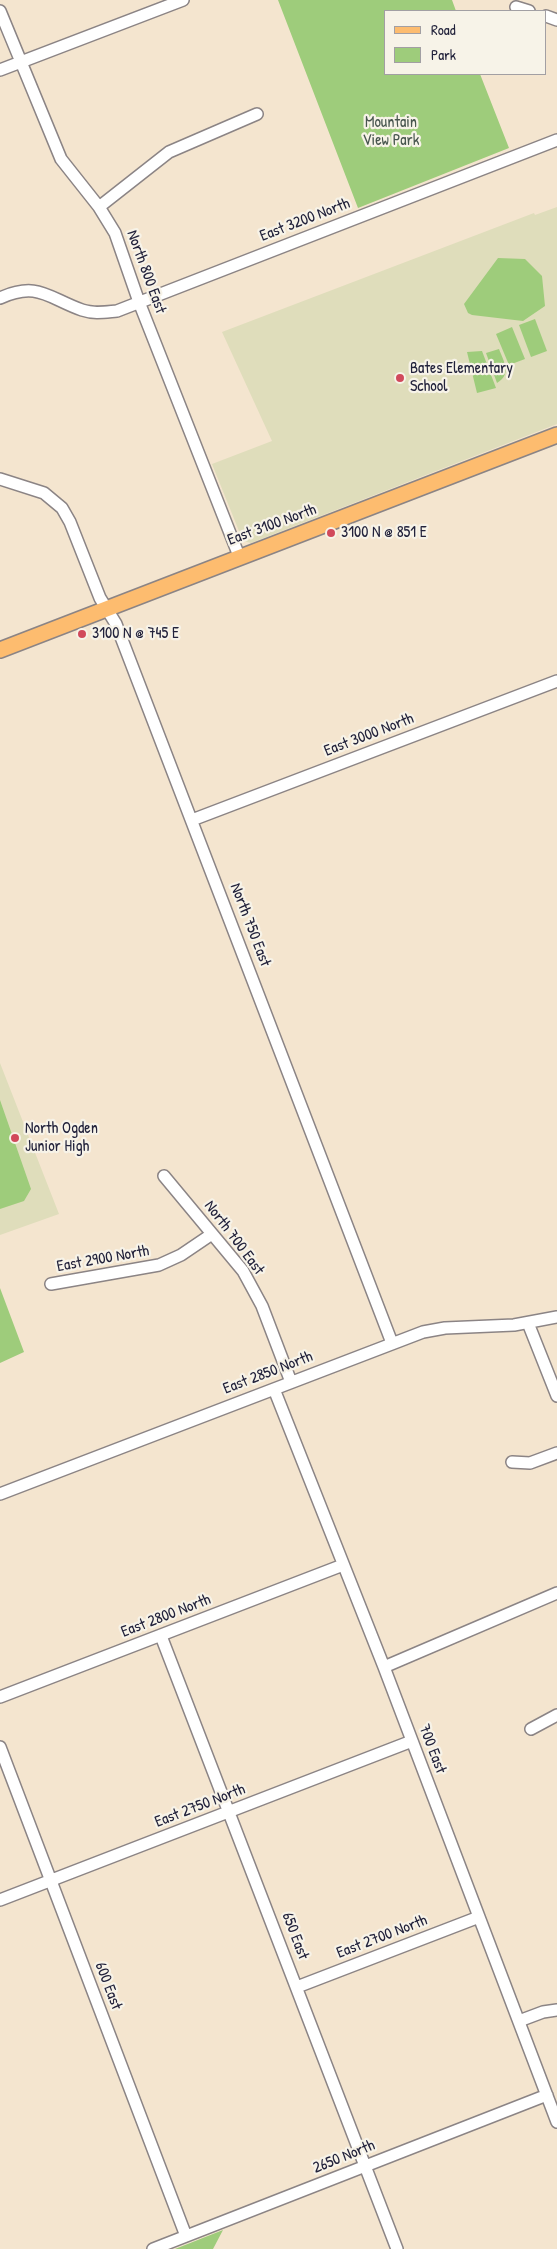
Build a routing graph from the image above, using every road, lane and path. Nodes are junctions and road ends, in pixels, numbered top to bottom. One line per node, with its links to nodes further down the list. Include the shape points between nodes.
1 (183, 0): 5 (street)
2 (516, 8): 3 (street)
3 (525, 10)
4 (0, 11): 5 (street, North 800 East)
5 (21, 62): 6 (street); 9 (street, North 800 East, via 61,159)
6 (0, 70)
7 (257, 114): 9 (street, via 169,152)
8 (557, 140): 11 (street, East 3200 North)
9 (99, 207): 11 (street, North 800 East, via 115,233)
10 (0, 298): 11 (street, East 3200 North, via 20,292 37,292 82,310 99,313 117,311)
11 (139, 302): 14 (street, North 800 East)
12 (557, 435): 14 (main road, East 3100 North)
13 (0, 479): 15 (street, North 750 East, via 44,493 58,503 70,522 100,598)
14 (239, 556): 15 (main road, East 3100 North)
15 (108, 608): 16 (main road, East 3100 North); 18 (street, North 750 East)
16 (0, 650)
17 (557, 681): 18 (street, East 3000 North)
18 (192, 820): 24 (street, North 750 East)
19 (164, 1176): 20 (street, North 700 East)
20 (212, 1234): 21 (street, East 2900 North, via 159,1265); 25 (street, North 700 East, via 243,1271 262,1306)
21 (51, 1284)
22 (557, 1317): 23 (street, East 2850 North)
23 (528, 1323): 24 (street, East 2850 North, via 434,1329); 27 (street)
24 (392, 1343): 25 (street, East 2850 North)
25 (291, 1382): 26 (street, East 2850 North)
26 (274, 1389): 30 (street, East 2850 North); 31 (street, 700 East)
27 (557, 1396)
28 (557, 1453): 29 (street, via 530,1463)
29 (512, 1462)
30 (0, 1494)
31 (343, 1565): 33 (street, East 2800 North); 34 (street, 700 East)
32 (557, 1593): 34 (street)
33 (161, 1636): 35 (street, East 2800 North); 40 (street, 650 East)
34 (384, 1667): 38 (street, 700 East)
35 (0, 1697)
36 (557, 1716): 37 (street)
37 (531, 1729)
38 (412, 1741): 40 (street, East 2750 North); 43 (street, 700 East)
39 (0, 1747): 41 (street, 600 East)
40 (230, 1812): 41 (street, East 2750 North); 44 (street, 650 East)
41 (51, 1880): 42 (street, East 2750 North); 50 (street, 600 East)
42 (0, 1900)
43 (480, 1917): 44 (street, East 2700 North); 46 (street, 700 East)
44 (297, 1987): 49 (street, 650 East)
45 (557, 2010): 46 (street)
46 (519, 2021): 47 (street, 700 East)
47 (547, 2095): 48 (street, 700 East); 49 (street, 2650 North)
48 (557, 2122)
49 (366, 2166): 50 (street, 2650 North); 52 (street, 650 East)
50 (186, 2236): 51 (street, 2650 North)
51 (153, 2249)
52 (398, 2249)

